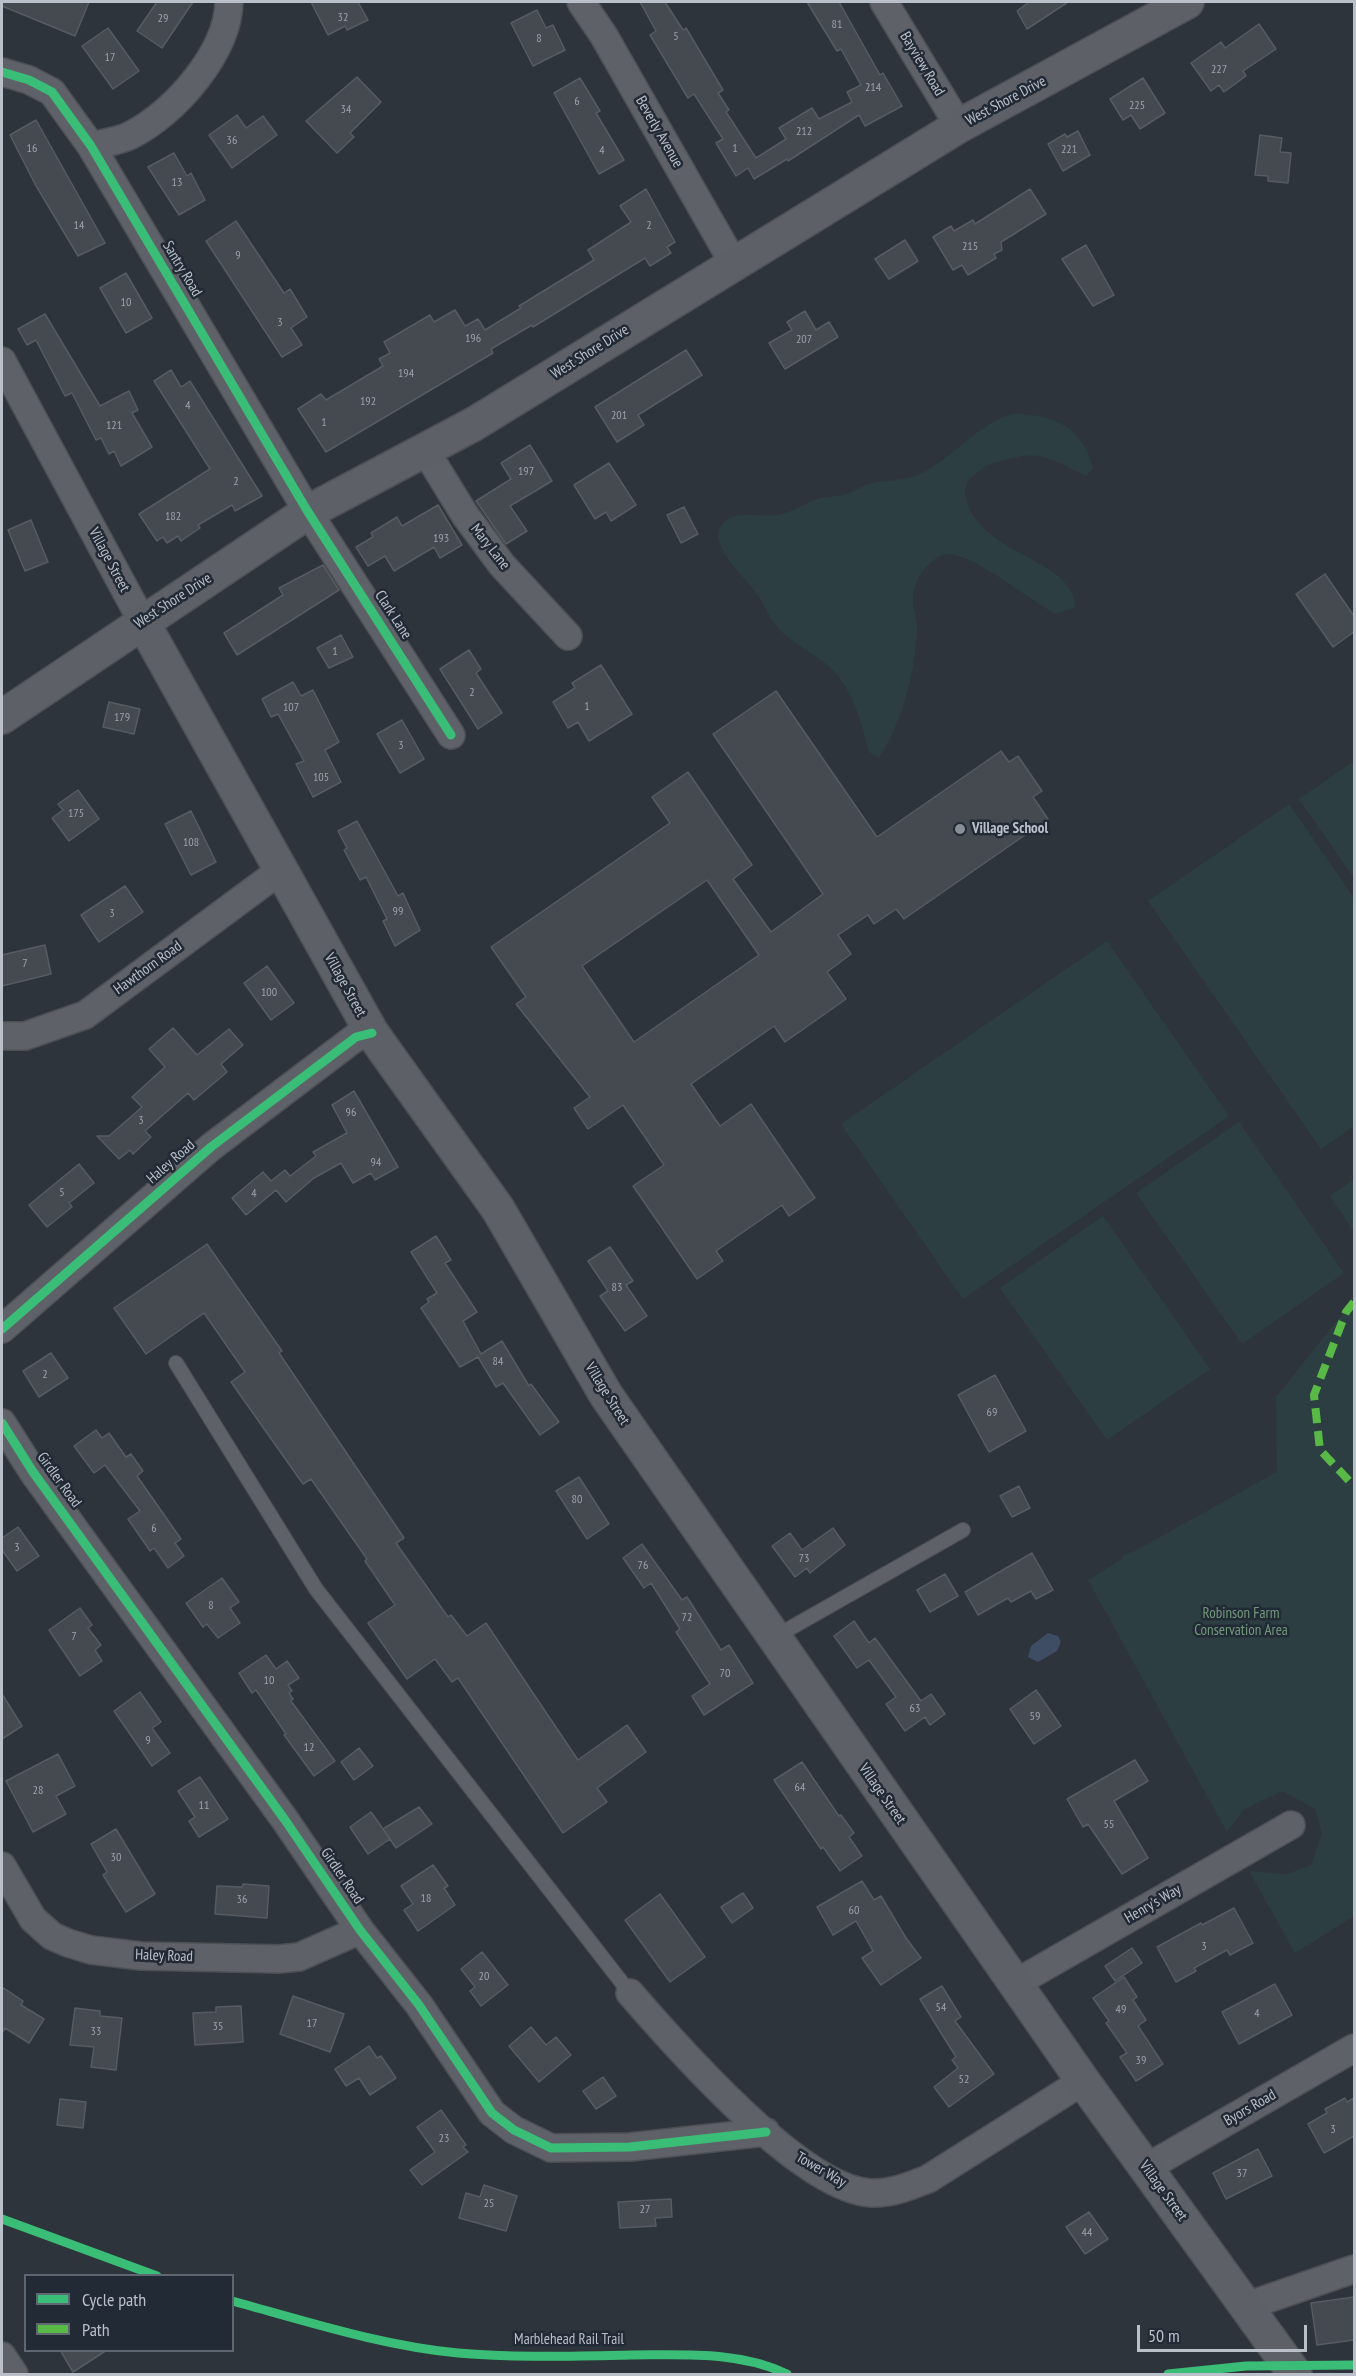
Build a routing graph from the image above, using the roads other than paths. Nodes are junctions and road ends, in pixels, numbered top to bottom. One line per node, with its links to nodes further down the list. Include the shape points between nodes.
1 (229, 2): 7 (street, via 229,16 211,56 183,98 131,136)
2 (581, 2): 8 (street, Beverly Avenue)
3 (884, 2): 6 (street, Bayview Road)
4 (1187, 2): 6 (main road, West Shore Drive)
5 (2, 72): 7 (street, Santry Road, via 52,92)
6 (959, 126): 8 (main road, West Shore Drive)
7 (91, 146): 11 (street, Santry Road)
8 (734, 264): 10 (main road, West Shore Drive, via 474,424)
9 (2, 361): 12 (street, Village Street)
10 (424, 450): 11 (main road, West Shore Drive); 13 (street, Mary Lane, via 502,565)
11 (308, 512): 12 (main road, West Shore Drive); 15 (street, Clark Lane)
12 (142, 621): 14 (main road, West Shore Drive); 16 (main road, Village Street)
13 (568, 636)
14 (2, 717)
15 (452, 735)
16 (281, 870): 17 (main road, Village Street); 18 (street, Hawthorn Road, via 85,1015 25,1036)
17 (372, 1033): 19 (street, Haley Road, via 356,1037 211,1147); 23 (main road, Village Street, via 498,1209 606,1395)
18 (2, 1036)
19 (2, 1329)
20 (176, 1363): 28 (lane, via 316,1589)
21 (2, 1423): 26 (street, Girdler Road)
22 (963, 1530): 23 (lane)
23 (773, 1638): 27 (main road, Village Street)
24 (1291, 1825): 27 (street, Henry's Way)
25 (2, 1866): 26 (street, Haley Road, via 33,1919 52,1936 91,1950 141,1956 279,1959 299,1957)
26 (360, 1930): 31 (street, Girdler Road, via 419,2005 492,2113 532,2140 551,2148 591,2149)
27 (1016, 1983): 30 (main road, Village Street)
28 (630, 1993): 31 (street, Tower Way, via 703,2075)
29 (1354, 2048): 32 (street, Byors Road)
30 (1083, 2081): 31 (street, Tower Way, via 928,2179 902,2189 870,2193 846,2186 819,2172); 32 (main road, Village Street)
31 (766, 2132)
32 (1146, 2168): 34 (main road, Village Street)
33 (1354, 2269): 34 (street)
34 (1255, 2317): 37 (main road, Village Street)
35 (2, 2356): 36 (street)
36 (14, 2374)
37 (1295, 2374)

